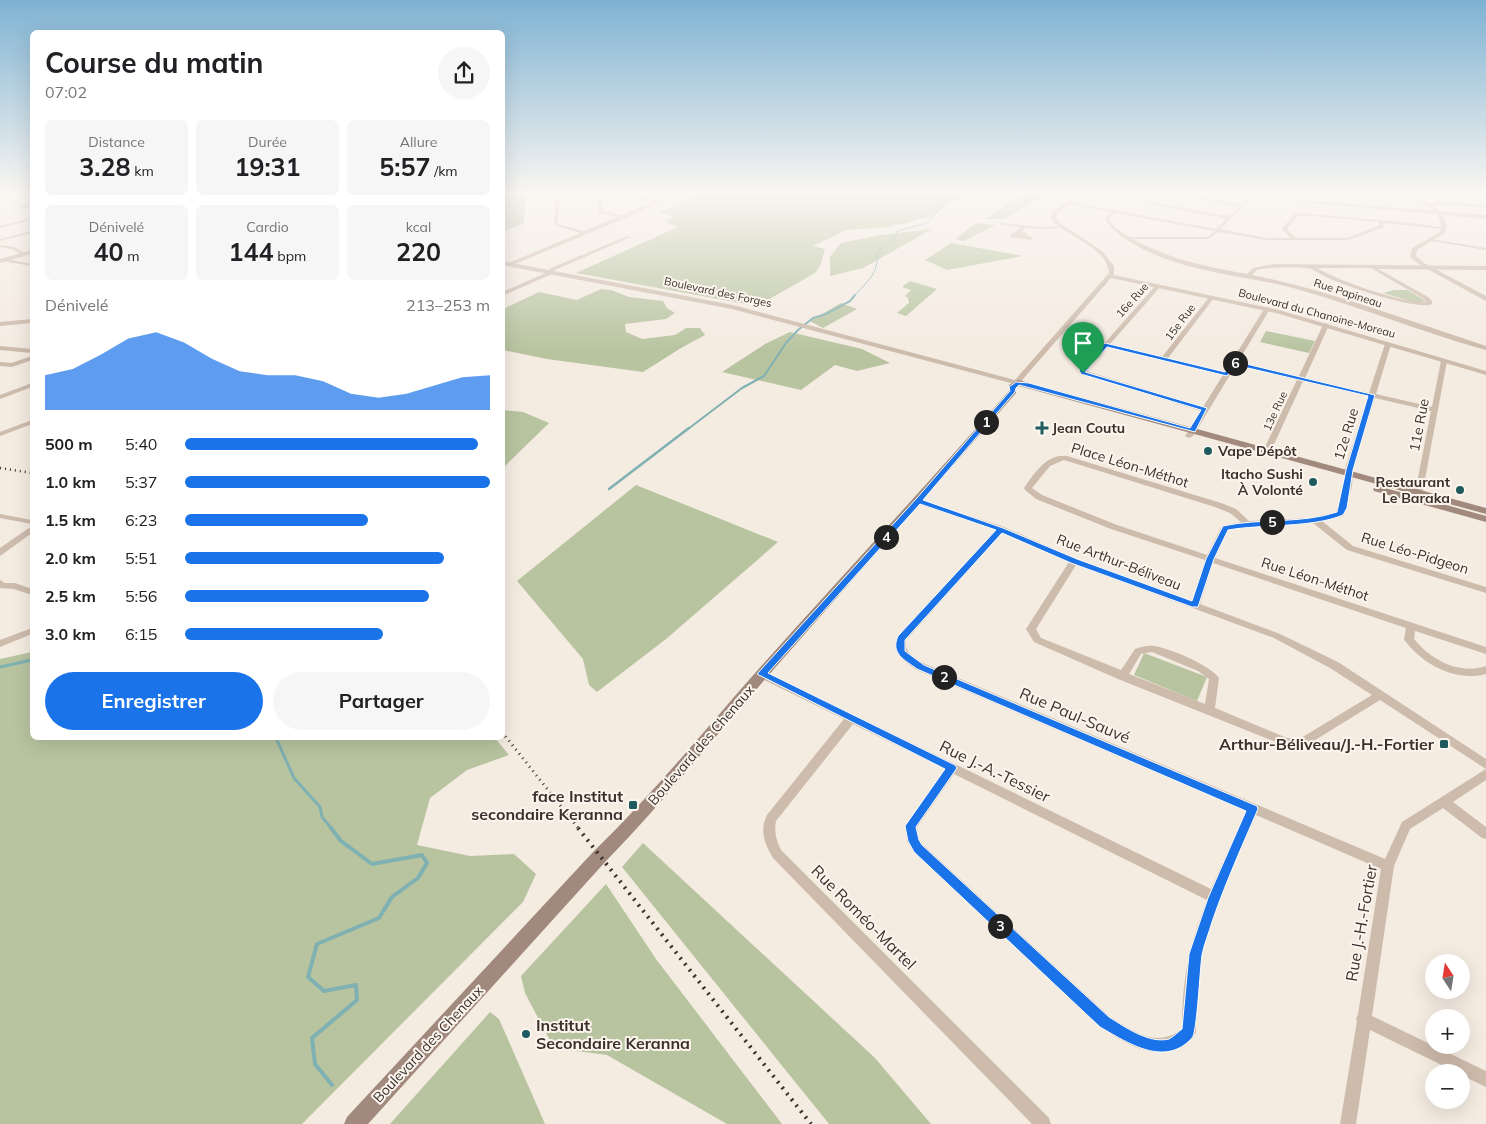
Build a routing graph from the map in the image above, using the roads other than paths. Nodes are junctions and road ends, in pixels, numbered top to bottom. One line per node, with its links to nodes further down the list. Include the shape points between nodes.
1 (553, 245): 12 (street)
2 (609, 245): 19 (street)
3 (1089, 245): 20 (street, via 1108,259 1113,267)
4 (1141, 245): 21 (street, Rue Papineau, via 1169,258)
5 (1421, 245): 17 (street, via 1412,252 1415,259)
6 (1465, 245): 8 (street)
7 (0, 246): 10 (street)
8 (1486, 249)
9 (30, 252): 10 (street)
10 (24, 254): 11 (street)
11 (2, 260): 14 (street)
12 (505, 264)
13 (505, 264): 19 (street, Boulevard des Forges)
14 (30, 265)
15 (1312, 266): 16 (street); 16 (street, via 1340,281 1415,304 1429,304 1423,297); 21 (street, via 1262,267)
16 (1372, 267): 17 (street)
17 (1426, 267): 18 (street); 25 (street)
18 (1486, 268)
19 (550, 273): 23 (street); 43 (street, Boulevard des Forges, via 729,306)
20 (1111, 276): 22 (street, Boulevard du Chanoine-Moreau); 43 (street, Boulevard des Chenaux)
21 (1248, 276): 33 (street, Rue Papineau, via 1289,285)
22 (1158, 286): 24 (street, Boulevard du Chanoine-Moreau); 31 (street, 16e Rue)
23 (505, 293)
24 (1212, 297): 26 (street, Boulevard du Chanoine-Moreau); 36 (street, 15e Rue)
25 (1486, 299)
26 (1267, 309): 29 (street, Boulevard du Chanoine-Moreau); 38 (street)
27 (30, 321): 28 (street)
28 (0, 324)
29 (1326, 326): 30 (street, Boulevard du Chanoine-Moreau); 42 (street, 13e Rue)
30 (1388, 344): 37 (street, Boulevard du Chanoine-Moreau); 45 (street, 12e Rue)
31 (1105, 345): 36 (street); 47 (street, 16e Rue, via 1082,372)
32 (0, 348): 34 (street)
33 (1486, 348)
34 (30, 350)
35 (30, 359): 39 (street, via 12,365)
36 (1164, 359): 41 (street)
37 (1444, 361): 40 (street, Boulevard du Chanoine-Moreau); 48 (street, 11e Rue)
38 (1234, 363): 41 (street); 42 (street)
39 (0, 364)
40 (1486, 373)
41 (1227, 374): 47 (street)
42 (1301, 379): 45 (street); 52 (street, 13e Rue)
43 (1015, 385): 50 (main road, Boulevard des Forges); 55 (main road, Boulevard des Chenaux)
44 (30, 386): 46 (street)
45 (1372, 395): 48 (street); 53 (street, 12e Rue)
46 (0, 397)
47 (1205, 410): 50 (street)
48 (1435, 410): 54 (street, 11e Rue)
49 (30, 423): 51 (street)
50 (1190, 433): 52 (main road, Boulevard des Forges); 53 (main road, Boulevard des Forges)
51 (0, 434)
52 (1267, 451): 53 (main road, Boulevard des Forges)
53 (1348, 477): 54 (main road, Boulevard des Forges); 58 (street, 12e Rue, via 1340,514); 59 (main road, Boulevard des Forges)
54 (1419, 493): 56 (main road, Boulevard des Forges)
55 (918, 501): 62 (street, Rue Arthur-Béliveau); 76 (main road, Boulevard des Chenaux)
56 (1486, 511)
57 (0, 516): 60 (street)
58 (1314, 519): 61 (street, 12e Rue); 68 (street, Rue Léo-Pidgeon, via 1350,548)
59 (1486, 519)
60 (30, 522)
61 (1248, 524): 65 (street, 12e Rue, via 1225,528); 65 (street, Place Léon-Méthot, via 1233,511 1218,505 1064,458 1048,462 1028,488 1039,496 1114,527)
62 (1001, 529): 66 (street, Rue Arthur-Béliveau); 85 (street, Rue Paul-Sauvé, via 901,639 901,652 921,667)
63 (30, 531): 64 (street)
64 (0, 553)
65 (1210, 559): 70 (street, 12e Rue); 71 (street, Rue Léon-Méthot)
66 (1074, 561): 70 (street, Rue Arthur-Béliveau); 77 (street, via 1031,629 1037,640)
67 (0, 583): 69 (street)
68 (1486, 590)
69 (30, 591)
70 (1195, 605): 78 (street, Rue Arthur-Béliveau, via 1300,647)
71 (1411, 626): 74 (street, Rue Léon-Méthot); 75 (street, via 1409,640 1417,651 1435,664 1454,671)
72 (30, 632): 73 (street)
73 (0, 644)
74 (1486, 651)
75 (1486, 670)
76 (762, 674): 80 (street, Rue J.-A.-Tessier); 91 (main road, Boulevard des Chenaux, via 638,817)
77 (1122, 676): 79 (street); 79 (street, via 1138,651 1152,648 1202,668 1214,678)
78 (1380, 695): 79 (street, via 1302,742 1286,742); 81 (street, Rue Arthur-Béliveau)
79 (1209, 711)
80 (851, 718): 82 (street, Rue J.-A.-Tessier); 92 (street, Rue Roméo-Martel, via 771,819 768,828 772,846)
81 (1486, 765)
82 (952, 768): 88 (street, Rue J.-A.-Tessier); 88 (street, via 911,826 913,841 1104,1022 1136,1040 1158,1046 1172,1045 1189,1032 1196,954)
83 (1486, 774): 84 (street, Rue J.-H.-Fortier)
84 (1444, 802): 86 (street); 87 (street, Rue J.-H.-Fortier, via 1406,826)
85 (1253, 809): 87 (street, Rue Paul-Sauvé); 88 (street)
86 (1486, 834)
87 (1388, 866): 89 (street, Rue J.-H.-Fortier)
88 (1214, 898)
89 (1363, 1019): 90 (street); 93 (street, Rue J.-H.-Fortier)
90 (1486, 1079)
91 (354, 1124)
92 (1042, 1124)
93 (1348, 1124)

